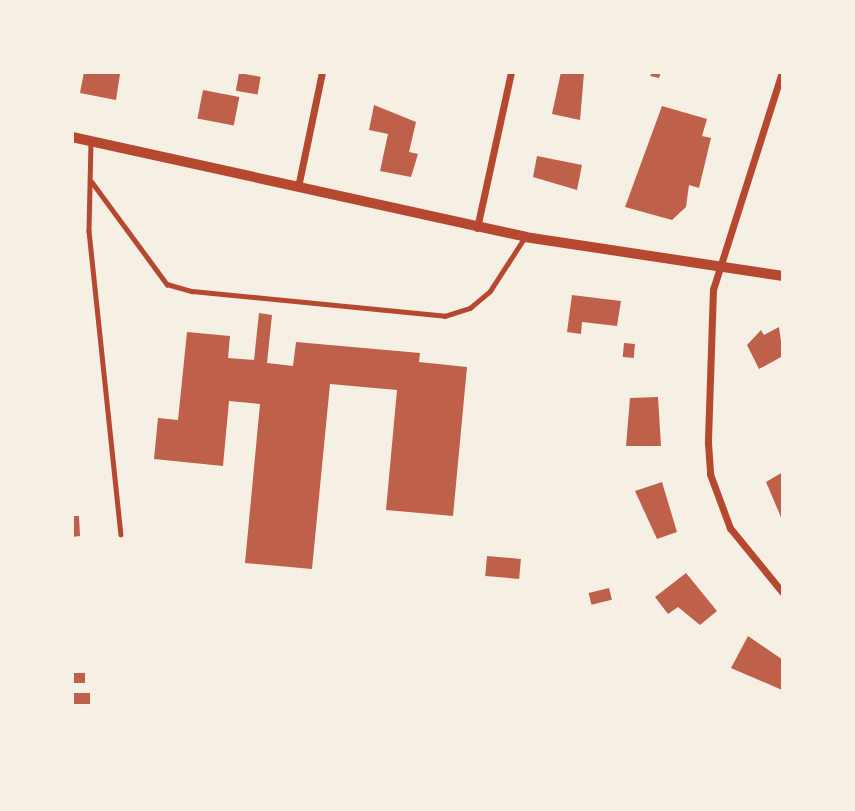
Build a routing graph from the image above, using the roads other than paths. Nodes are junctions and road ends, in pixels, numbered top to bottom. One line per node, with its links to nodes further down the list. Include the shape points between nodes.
1 (322, 72): 7 (street)
2 (511, 72): 8 (street)
3 (782, 72): 10 (street)
4 (72, 137): 5 (street)
5 (91, 141): 6 (lane); 7 (street)
6 (92, 182): 9 (lane, via 167,284 192,292 445,316 470,308 490,291); 12 (lane, via 89,231)
7 (298, 187): 8 (street)
8 (477, 228): 9 (street)
9 (524, 237): 10 (street)
10 (721, 267): 11 (street); 13 (street, via 713,289 710,474 730,528)
11 (783, 276)
12 (121, 534)
13 (783, 593)

